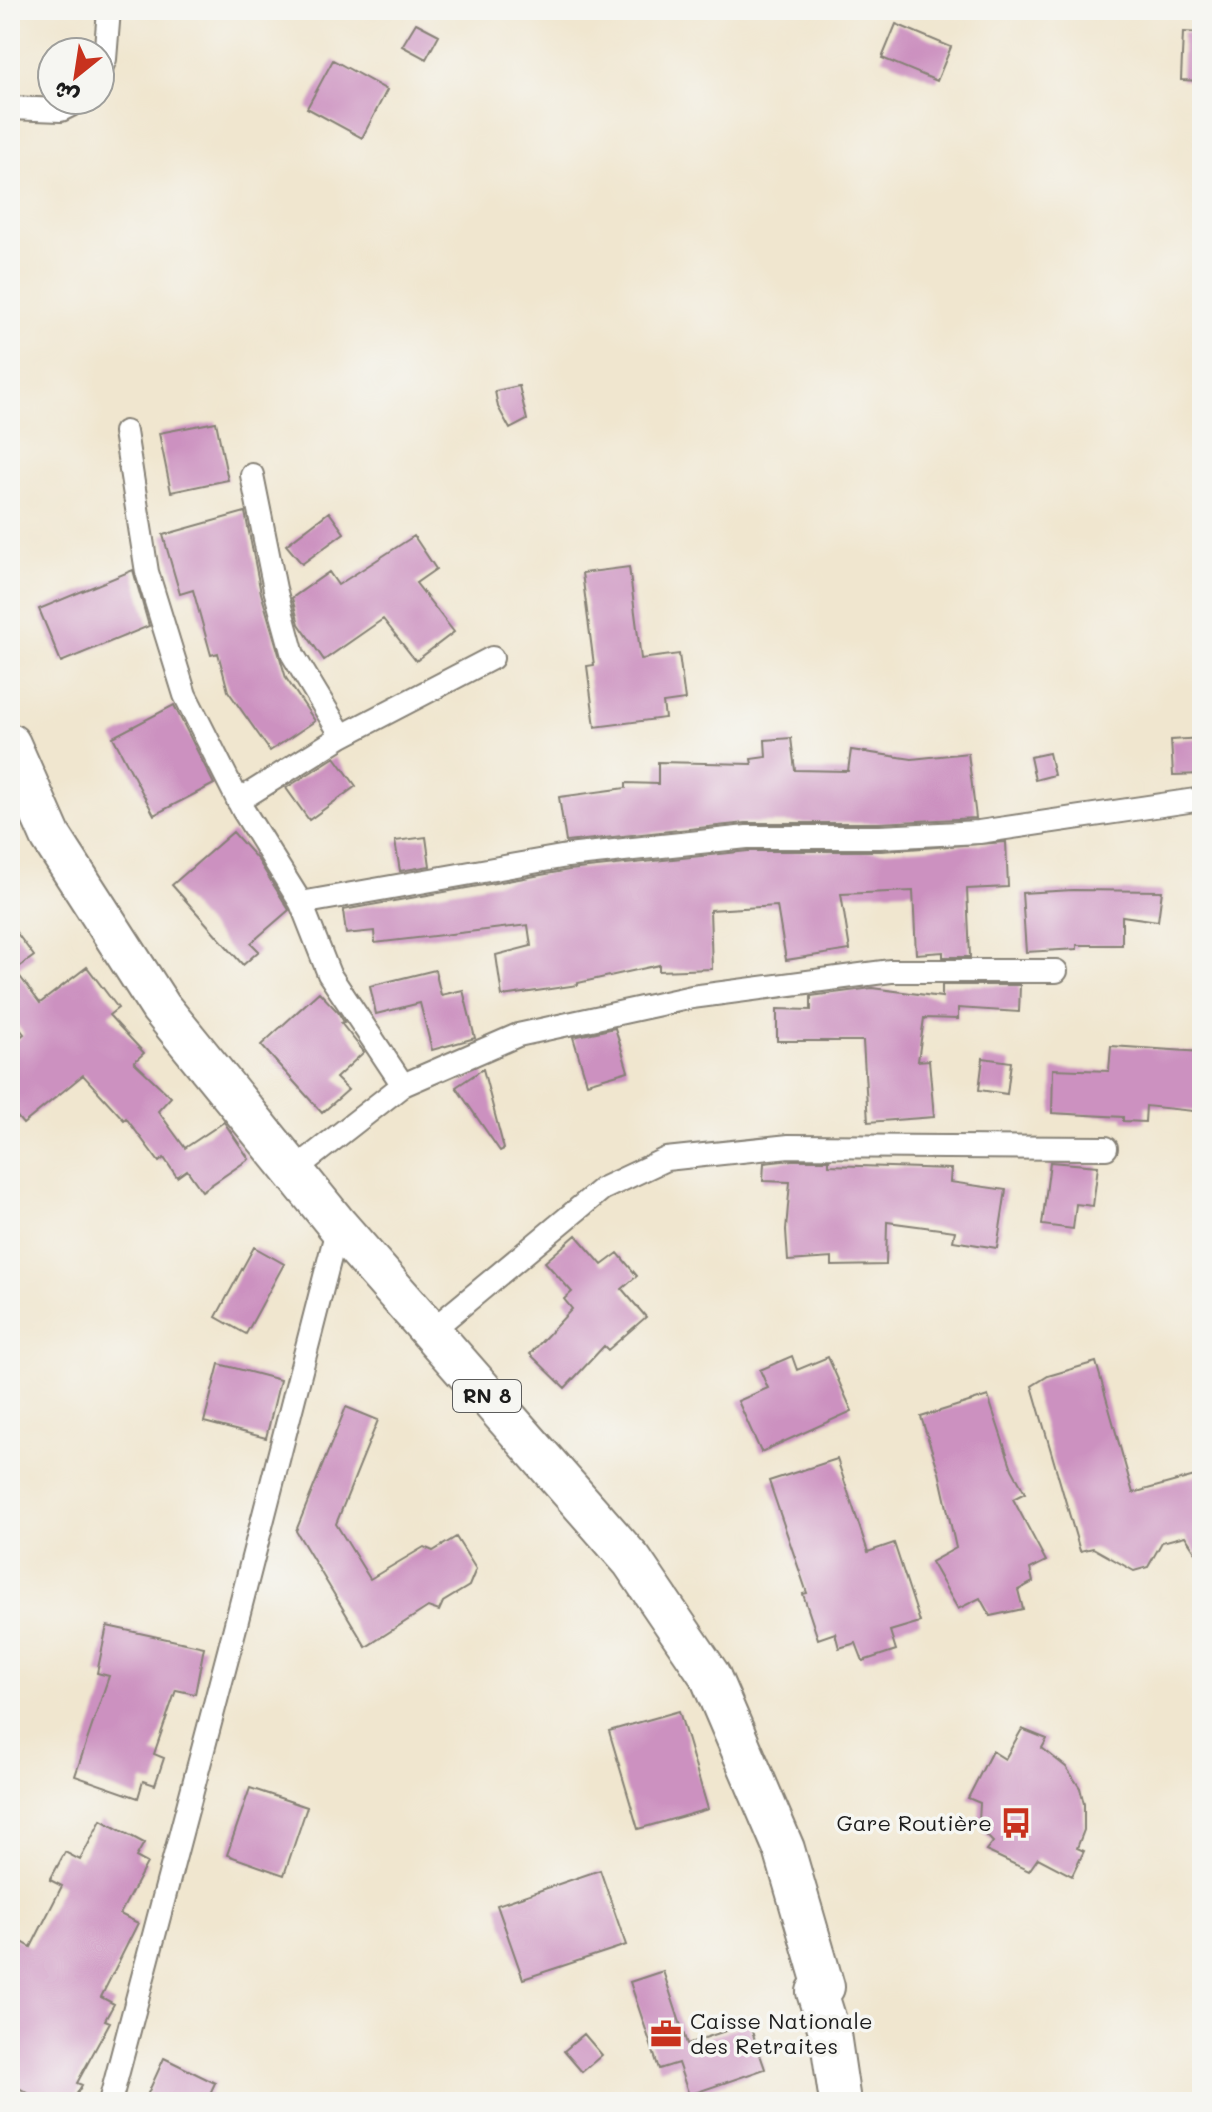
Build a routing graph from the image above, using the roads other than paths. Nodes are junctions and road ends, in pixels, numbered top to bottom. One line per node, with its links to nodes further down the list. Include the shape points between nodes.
1 (109, 10): 2 (street)
2 (107, 36)
3 (10, 108): 4 (street)
4 (36, 109)
5 (125, 432): 11 (street, via 151,585 185,695)
6 (252, 475): 8 (street, via 293,655)
7 (492, 658): 8 (street)
8 (342, 736): 11 (street)
9 (10, 744): 16 (highway, RN 8, via 51,837 161,1008)
10 (1202, 799): 12 (street, via 979,832 747,837 567,856)
11 (238, 801): 12 (street)
12 (301, 903): 14 (street, via 329,974)
13 (1056, 971): 14 (street, via 891,971 692,997 518,1035)
14 (403, 1085): 16 (street)
15 (1106, 1148): 18 (street, via 789,1146 666,1159 602,1189)
16 (293, 1171): 17 (highway, RN 8)
17 (338, 1226): 18 (highway, RN 8); 19 (street)
18 (431, 1331): 20 (highway, RN 8, via 632,1561 710,1676 784,1849 824,1987 817,1992 830,2034)
19 (110, 2102)
20 (840, 2102)

